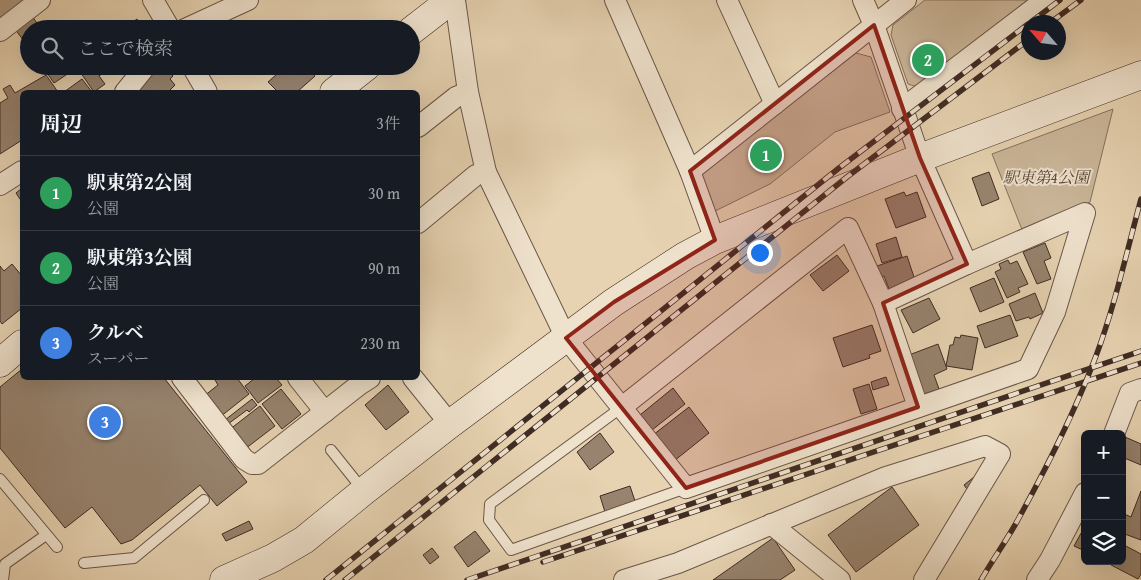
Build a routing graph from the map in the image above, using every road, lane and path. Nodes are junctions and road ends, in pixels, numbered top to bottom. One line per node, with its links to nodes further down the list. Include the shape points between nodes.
1 (40, 0): 15 (street)
2 (152, 0): 11 (street)
3 (248, 0): 12 (street)
4 (451, 0): 13 (street)
5 (455, 0): 23 (street)
6 (615, 0): 28 (street)
7 (727, 0): 24 (street)
8 (863, 0): 14 (street)
9 (906, 0): 14 (street)
10 (1045, 0): 25 (street)
11 (164, 20)
12 (205, 20)
13 (420, 24)
14 (874, 25): 24 (street); 25 (street)
15 (0, 31)
16 (139, 75): 20 (street)
17 (197, 75): 21 (street)
18 (356, 75): 22 (street)
19 (1141, 75): 27 (street)
20 (127, 90)
21 (206, 90)
22 (337, 90)
23 (468, 92): 26 (street, via 456,97); 30 (street)
24 (775, 104): 28 (street)
25 (902, 109): 27 (street)
26 (420, 125)
27 (920, 158): 33 (street); 34 (street)
28 (690, 171): 33 (street)
29 (20, 172): 31 (street)
30 (486, 172): 32 (street, via 476,175); 36 (street)
31 (0, 185)
32 (420, 221)
33 (715, 240): 36 (street, via 614,302)
34 (967, 264): 35 (street); 43 (street, via 1085,213 1055,312 1028,370)
35 (883, 304): 42 (street, via 848,228); 43 (street)
36 (566, 338): 42 (street); 45 (street)
37 (184, 380): 44 (street, via 244,459 252,464 258,464)
38 (300, 380): 44 (street)
39 (367, 380): 44 (street)
40 (415, 380): 45 (street)
41 (1141, 389): 46 (street, via 1130,392)
42 (622, 407): 49 (street); 49 (lane, via 490,504 489,520 511,550)
43 (918, 407): 49 (street)
44 (325, 412)
45 (450, 424): 50 (street)
46 (1116, 430)
47 (331, 450): 50 (lane)
48 (0, 479): 54 (lane)
49 (686, 488)
50 (364, 491): 58 (street, via 304,540)
51 (204, 500): 56 (lane, via 134,558)
52 (1081, 501): 62 (street)
53 (771, 524): 59 (street, via 678,563); 60 (street); 61 (street, via 886,477 985,446 1000,454)
54 (46, 535): 55 (lane); 57 (lane, via 5,564)
55 (57, 547)
56 (84, 563)
57 (3, 580)
58 (224, 580)
59 (624, 580)
60 (839, 580)
61 (924, 580)
62 (1037, 580)

